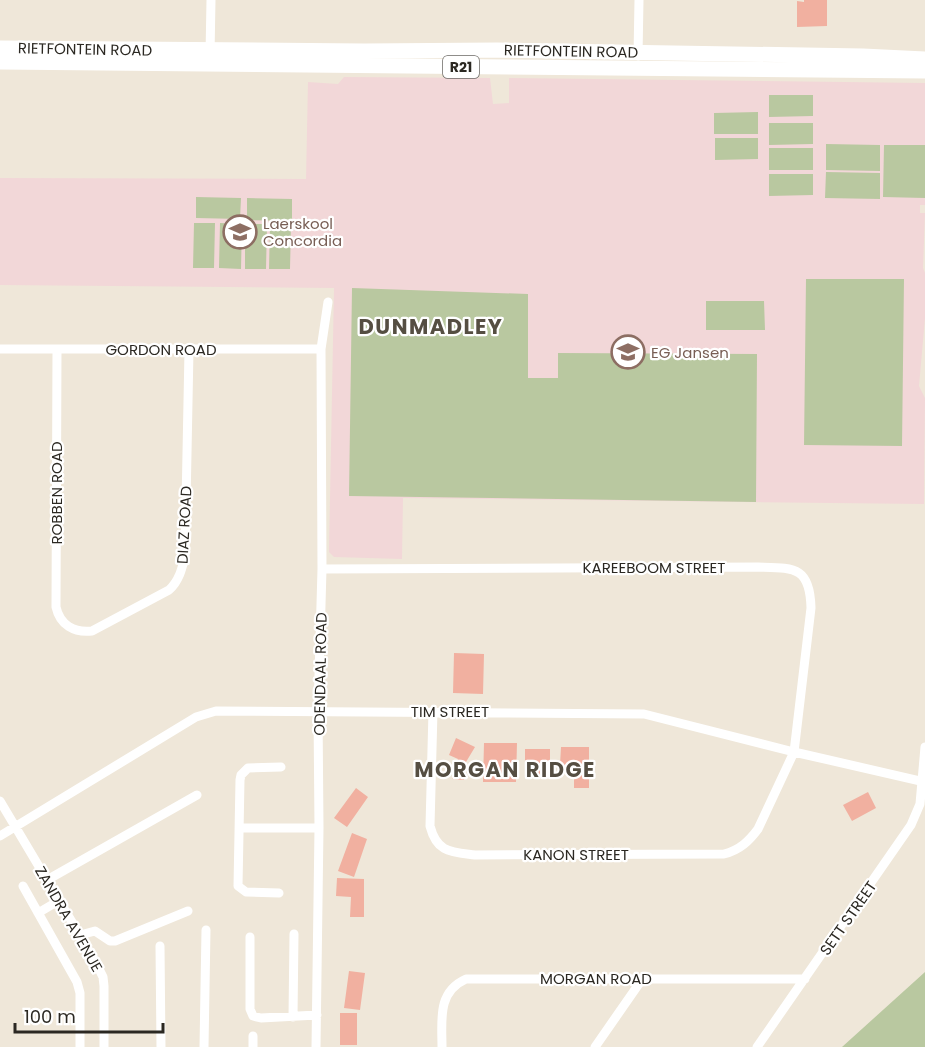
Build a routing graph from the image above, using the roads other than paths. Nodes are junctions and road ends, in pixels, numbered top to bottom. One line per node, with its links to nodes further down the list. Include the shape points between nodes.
1 (211, 0): 4 (street)
2 (639, 0): 8 (street)
3 (0, 48): 6 (main road, RIETFONTEIN ROAD / R21)
4 (210, 49): 5 (main road, RIETFONTEIN ROAD / R21); 6 (main road, RIETFONTEIN ROAD / R21); 10 (street)
5 (497, 50): 8 (main road, RIETFONTEIN ROAD / R21); 11 (main road)
6 (142, 56): 9 (main road, RIETFONTEIN ROAD / R21); 10 (main road, RIETFONTEIN ROAD / R21)
7 (925, 58): 8 (main road, RIETFONTEIN ROAD / R21)
8 (638, 60): 11 (main road, RIETFONTEIN ROAD / R21); 12 (main road, RIETFONTEIN ROAD / R21)
9 (0, 62)
10 (210, 65): 11 (main road, RIETFONTEIN ROAD / R21)
11 (497, 67)
12 (925, 71)
13 (328, 302): 16 (street, ODENDAAL ROAD)
14 (0, 349): 15 (street, GORDON ROAD)
15 (57, 349): 17 (street, GORDON ROAD); 19 (street, ROBBEN ROAD, via 56,607 58,616)
16 (321, 349): 17 (street, GORDON ROAD); 18 (street, ODENDAAL ROAD)
17 (189, 350): 19 (street, DIAZ ROAD, via 183,569 169,590 92,631)
18 (322, 569): 20 (street, ODENDAAL ROAD); 23 (street, KAREEBOOM STREET, via 758,567 799,572 810,586 811,608)
19 (73, 629)
20 (318, 711): 21 (street, TIM STREET); 28 (street, TIM STREET, via 204,714); 30 (street, ODENDAAL ROAD)
21 (433, 711): 23 (street, TIM STREET, via 644,714); 23 (street, KANON STREET, via 430,826 439,846 475,855 732,852 758,829)
22 (925, 747): 25 (street, SETT STREET)
23 (794, 752): 25 (street, TIM STREET)
24 (281, 767): 29 (street, via 248,768 241,775)
25 (924, 782): 44 (street, SETT STREET, via 911,825)
26 (197, 795): 32 (street)
27 (0, 801): 28 (street, ZANDRA AVENUE)
28 (16, 827): 31 (street, TIM STREET); 32 (street, ZANDRA AVENUE)
29 (240, 828): 30 (street); 34 (street, via 238,886 246,892)
30 (319, 828): 45 (street, ODENDAAL ROAD)
31 (0, 836)
32 (47, 880): 35 (street, ZANDRA AVENUE)
33 (23, 886): 37 (street)
34 (279, 893)
35 (60, 900): 37 (street); 40 (street, ZANDRA AVENUE)
36 (188, 911): 40 (street, via 114,941 95,931)
37 (38, 913): 48 (street, via 77,982)
38 (206, 930): 51 (street)
39 (294, 934): 46 (street)
40 (80, 935): 49 (street, ZANDRA AVENUE, via 103,977)
41 (250, 937): 46 (street, via 254,1016)
42 (160, 946): 50 (street)
43 (643, 978): 44 (street, MORGAN ROAD); 54 (street, MORGAN ROAD, via 466,978 444,998); 55 (street)
44 (805, 979): 56 (street, SETT STREET)
45 (317, 1015): 46 (street); 53 (street, ODENDAAL ROAD)
46 (293, 1017)
47 (253, 1036): 52 (street)
48 (80, 1047)
49 (104, 1047)
50 (161, 1047)
51 (204, 1047)
52 (253, 1047)
53 (316, 1047)
54 (442, 1047)
55 (594, 1047)
56 (757, 1047)

